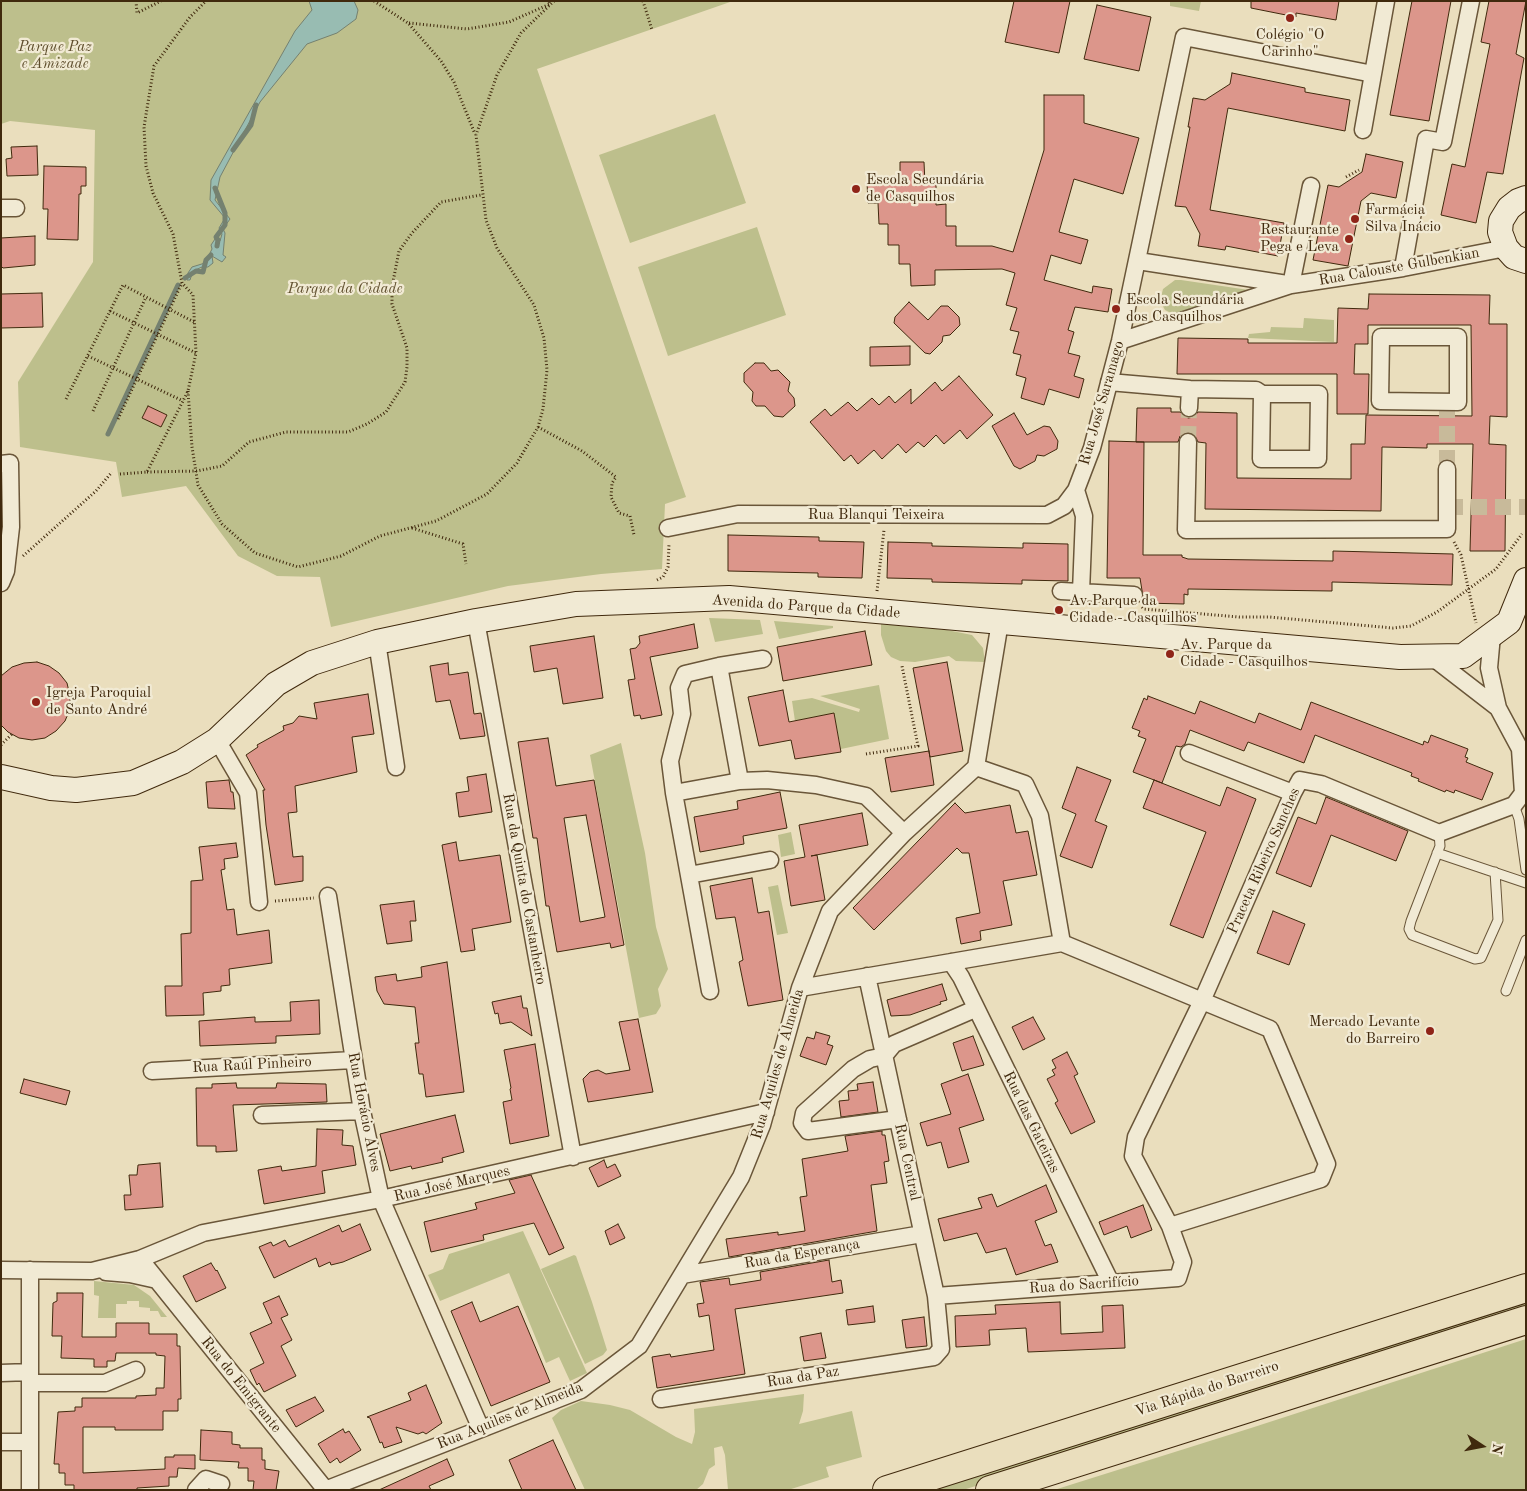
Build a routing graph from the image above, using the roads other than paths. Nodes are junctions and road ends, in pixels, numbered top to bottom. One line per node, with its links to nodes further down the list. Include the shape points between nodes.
1 (1386, 1): 3 (street)
2 (1472, 1): 10 (street, via 1443,142 1426,139)
3 (1373, 74): 4 (street); 8 (street, Rua José Saramago, via 1184,37)
4 (1363, 130)
5 (1312, 186): 11 (street)
6 (1526, 198): 7 (street, via 1509,208 1501,221 1500,232)
7 (1506, 248): 9 (street); 10 (street, Rua Calouste Gulbenkian)
8 (1138, 261): 11 (street, Rua Calouste Gulbenkian); 13 (street, Rua José Saramago)
9 (1526, 261)
10 (1403, 268): 11 (street, Rua Calouste Gulbenkian)
11 (1291, 285): 13 (street, Rua Calouste Gulbenkian)
12 (1458, 337): 12 (street, via 1381,337 1380,401 1458,402)
13 (1120, 341): 14 (street, Rua José Saramago)
14 (1109, 382): 15 (street); 21 (street, Rua José Saramago, via 1092,448)
15 (1190, 390): 16 (street, via 1256,390); 17 (street)
16 (1262, 394): 16 (street, via 1261,459 1318,459 1319,394)
17 (1189, 408)
18 (1188, 442): 20 (street, via 1186,530 1447,529)
19 (1, 464): 23 (street, via 10,464 11,527)
20 (1447, 469)
21 (1076, 490): 22 (street, Rua Blanqui Teixeira, via 1064,506 1047,515 738,514); 26 (street, via 1084,516)
22 (668, 528)
23 (4, 577)
24 (1526, 580): 30 (street, Avenida do Parque da Cidade, via 1509,622)
25 (1061, 591): 26 (street)
26 (1080, 592): 27 (street)
27 (1134, 595)
28 (476, 621): 29 (street, Avenida do Parque da Cidade, via 576,604 729,598); 31 (street, Avenida do Parque da Cidade); 71 (street, Rua da Quinta do Castanheiro)
29 (1000, 622): 32 (street, Avenida do Parque da Cidade, via 1390,657); 38 (street)
30 (1488, 638): 32 (street, Avenida do Parque da Cidade, via 1462,656); 35 (street, via 1489,668)
31 (377, 642): 36 (street, Avenida do Parque da Cidade, via 312,663 276,684); 39 (street)
32 (1432, 657): 35 (street)
33 (763, 659): 34 (street)
34 (719, 666): 41 (street); 42 (street, via 685,674 679,688 682,714 670,761)
35 (1498, 708): 44 (street, via 1520,749 1523,793)
36 (217, 740): 40 (street, Avenida do Parque da Cidade, via 158,773 114,786 76,790); 54 (street, via 248,793)
37 (1189, 753): 43 (street)
38 (976, 766): 45 (street, Rua Aquiles de Almeida); 56 (street, via 1025,784 1040,816)
39 (396, 767)
40 (1, 778)
41 (740, 781): 42 (street); 45 (street, via 816,785 866,796)
42 (674, 793): 51 (street)
43 (1293, 793): 46 (street, Praceta Ribeiro Sanches, via 1300,780 1321,784); 62 (street, Praceta Ribeiro Sanches)
44 (1514, 805): 46 (street); 49 (lane)
45 (904, 833): 59 (street, Rua Aquiles de Almeida, via 830,911)
46 (1440, 833): 47 (lane)
47 (1437, 853): 50 (lane); 50 (lane, via 1410,929 1412,935 1476,959 1487,950 1498,920)
48 (770, 860): 51 (street)
49 (1526, 870)
50 (1495, 872): 52 (lane)
51 (689, 875): 60 (street)
52 (1526, 882)
53 (328, 896): 65 (street, Rua Horácio Alves)
54 (259, 902)
55 (1526, 940): 61 (lane)
56 (1062, 943): 57 (street); 62 (street)
57 (951, 962): 58 (street); 63 (street, Rua das Gateiras)
58 (867, 976): 59 (street); 64 (street, Rua Central)
59 (800, 988): 68 (street, Rua Aquiles de Almeida)
60 (710, 991)
61 (1506, 991)
62 (1202, 1001): 73 (street, Praceta Ribeiro Sanches, via 1136,1137 1133,1156); 73 (street, via 1270,1029 1327,1164 1321,1178)
63 (975, 1009): 64 (street, via 894,1044); 81 (street, Rua das Gateiras)
64 (884, 1056): 70 (street, Rua Central); 70 (street, via 870,1059 853,1069 804,1113 802,1123 808,1131)
65 (353, 1060): 66 (street, Rua Raúl Pinheiro); 67 (street, Rua Horácio Alves)
66 (152, 1071)
67 (362, 1111): 69 (street); 72 (street, Rua Horácio Alves)
68 (766, 1112): 71 (street, Rua José Marques); 79 (street, Rua Aquiles de Almeida, via 741,1177)
69 (262, 1115)
70 (898, 1119): 74 (street, Rua Central)
71 (573, 1157): 72 (street, Rua José Marques)
72 (381, 1199): 75 (street, Rua José Marques, via 203,1233); 90 (street, Rua Horácio Alves)
73 (1170, 1226): 81 (street, Rua do Sacrifício, via 1184,1262 1178,1278)
74 (922, 1234): 79 (street, Rua da Esperança); 83 (street, Rua Central)
75 (140, 1259): 78 (street); 80 (street, Rua do Emigrante)
76 (1, 1270): 77 (street)
77 (30, 1270): 78 (street); 88 (street)
78 (92, 1270): 80 (street)
79 (682, 1275): 90 (street, Rua Aquiles de Almeida, via 640,1346 581,1390)
80 (157, 1280): 96 (street, Rua do Emigrante)
81 (1111, 1283): 83 (street, Rua do Sacrifício)
82 (1526, 1288): 97 (highway, Via Rápida do Barreiro)
83 (936, 1296): 85 (street, Rua Central)
84 (1526, 1320): 98 (highway, Via Rápida do Barreiro)
85 (941, 1348): 89 (street, Rua da Paz, via 934,1357)
86 (136, 1370): 88 (street, via 105,1383)
87 (1, 1373): 88 (street)
88 (30, 1378): 94 (street)
89 (660, 1399)
90 (481, 1429): 96 (street, Rua Aquiles de Almeida)
91 (1, 1442): 92 (street)
92 (24, 1442)
93 (221, 1484): 95 (street, via 206,1479)
94 (30, 1490)
95 (196, 1490)
96 (325, 1490)
97 (887, 1490)
98 (990, 1490)

